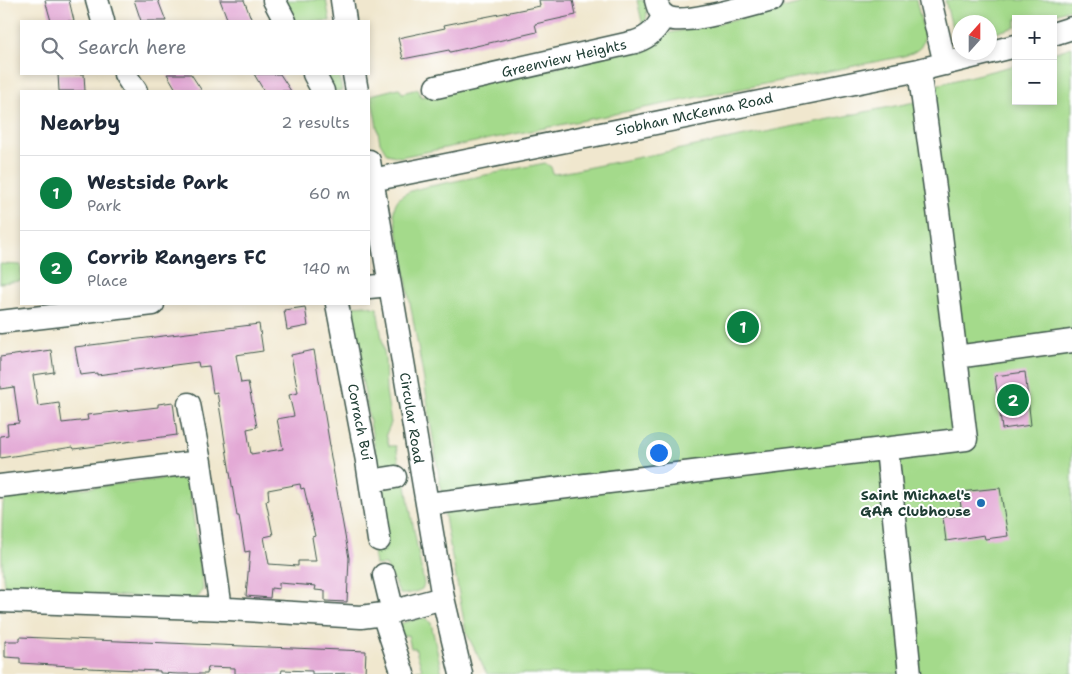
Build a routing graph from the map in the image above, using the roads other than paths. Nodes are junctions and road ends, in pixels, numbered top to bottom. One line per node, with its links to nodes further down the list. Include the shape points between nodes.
1 (97, 0): 7 (street)
2 (274, 0): 8 (street)
3 (342, 0): 9 (street)
4 (772, 0): 6 (street, via 685,20 671,19)
5 (930, 0): 13 (street)
6 (660, 8): 17 (street, Greenview Heights, via 657,28 635,42)
7 (103, 20)
8 (284, 20)
9 (345, 20)
10 (1072, 28): 11 (street)
11 (1057, 33)
12 (1012, 47): 13 (street, Siobhan McKenna Road)
13 (945, 64): 14 (street, Siobhan McKenna Road)
14 (919, 70): 20 (street, Siobhan McKenna Road); 27 (street)
15 (315, 75): 18 (street)
16 (354, 75): 19 (street)
17 (436, 87)
18 (322, 90)
19 (357, 90)
20 (370, 171): 21 (street, Circular Road)
21 (380, 286): 34 (street, Circular Road)
22 (134, 305): 24 (street)
23 (337, 305): 32 (street, Corrach Buí)
24 (58, 309): 25 (street)
25 (0, 322)
26 (1072, 341): 27 (street)
27 (956, 357): 29 (street, via 966,439)
28 (189, 404): 30 (street)
29 (887, 449): 34 (street); 43 (street)
30 (200, 462): 33 (street); 39 (street)
31 (395, 477): 32 (street)
32 (370, 481): 35 (street, Corrach Buí)
33 (0, 486)
34 (427, 504): 37 (street, Circular Road)
35 (379, 540)
36 (384, 575): 40 (street)
37 (443, 598): 40 (street); 42 (street, Circular Road)
38 (0, 600): 39 (street)
39 (221, 609): 40 (street, via 361,617)
40 (388, 613): 41 (street)
41 (403, 674)
42 (461, 674)
43 (910, 674)

